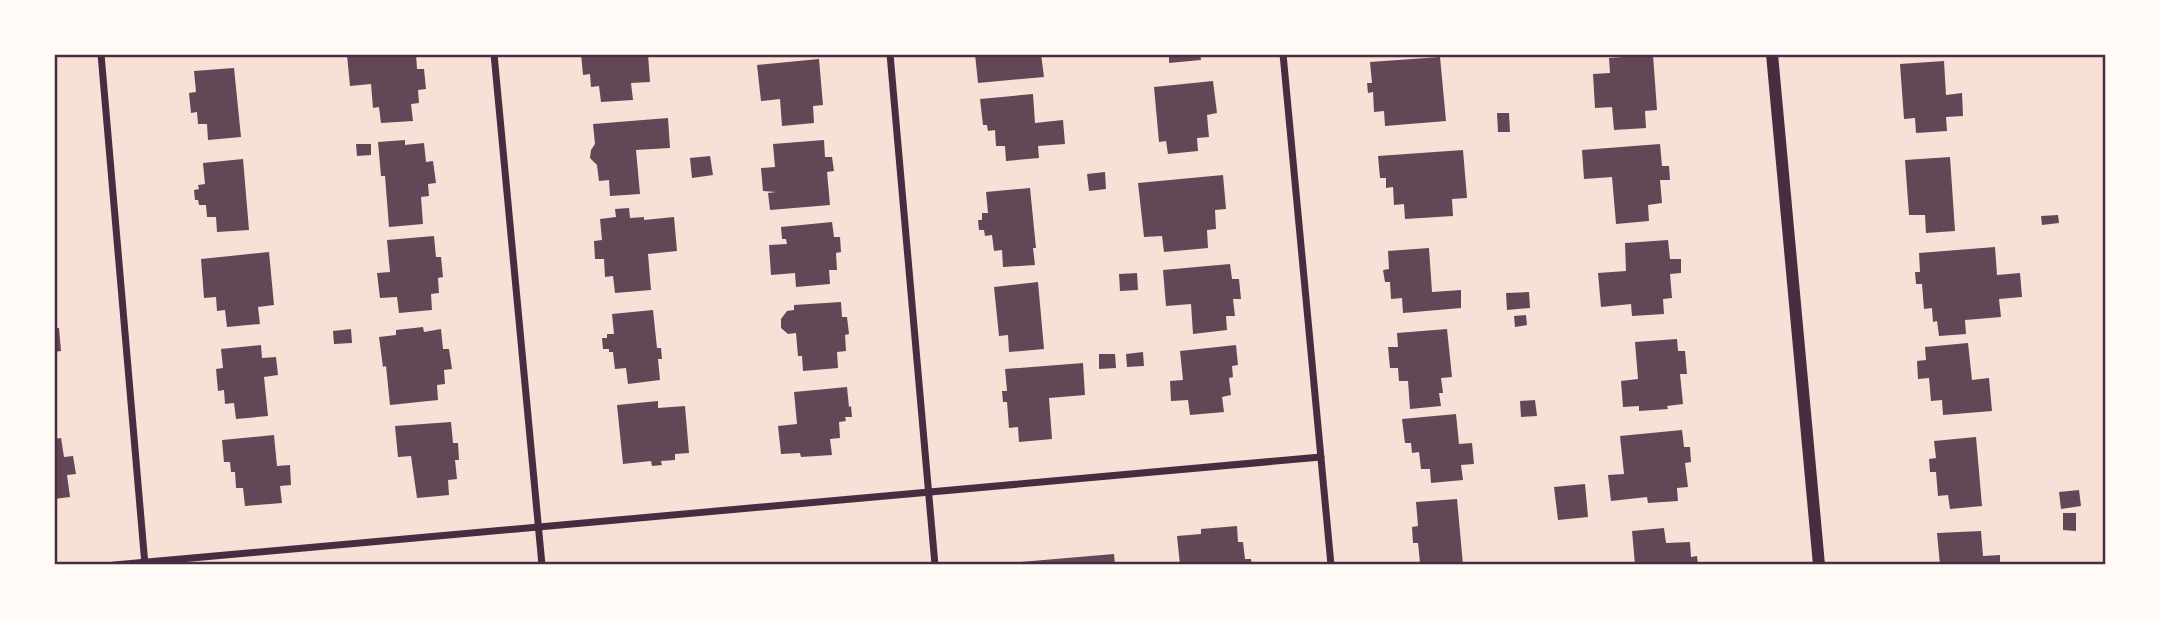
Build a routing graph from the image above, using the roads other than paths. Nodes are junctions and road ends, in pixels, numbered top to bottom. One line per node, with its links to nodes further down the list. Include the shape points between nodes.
1 (102, 54): 9 (street)
2 (494, 54): 8 (street)
3 (890, 54): 7 (street)
4 (1283, 54): 6 (street)
5 (1772, 54): 14 (street)
6 (1321, 457): 7 (street); 13 (street)
7 (927, 492): 8 (street); 12 (street)
8 (539, 527): 9 (street); 11 (street)
9 (145, 563): 10 (street)
10 (114, 565)
11 (542, 565)
12 (935, 565)
13 (1331, 565)
14 (1819, 565)

